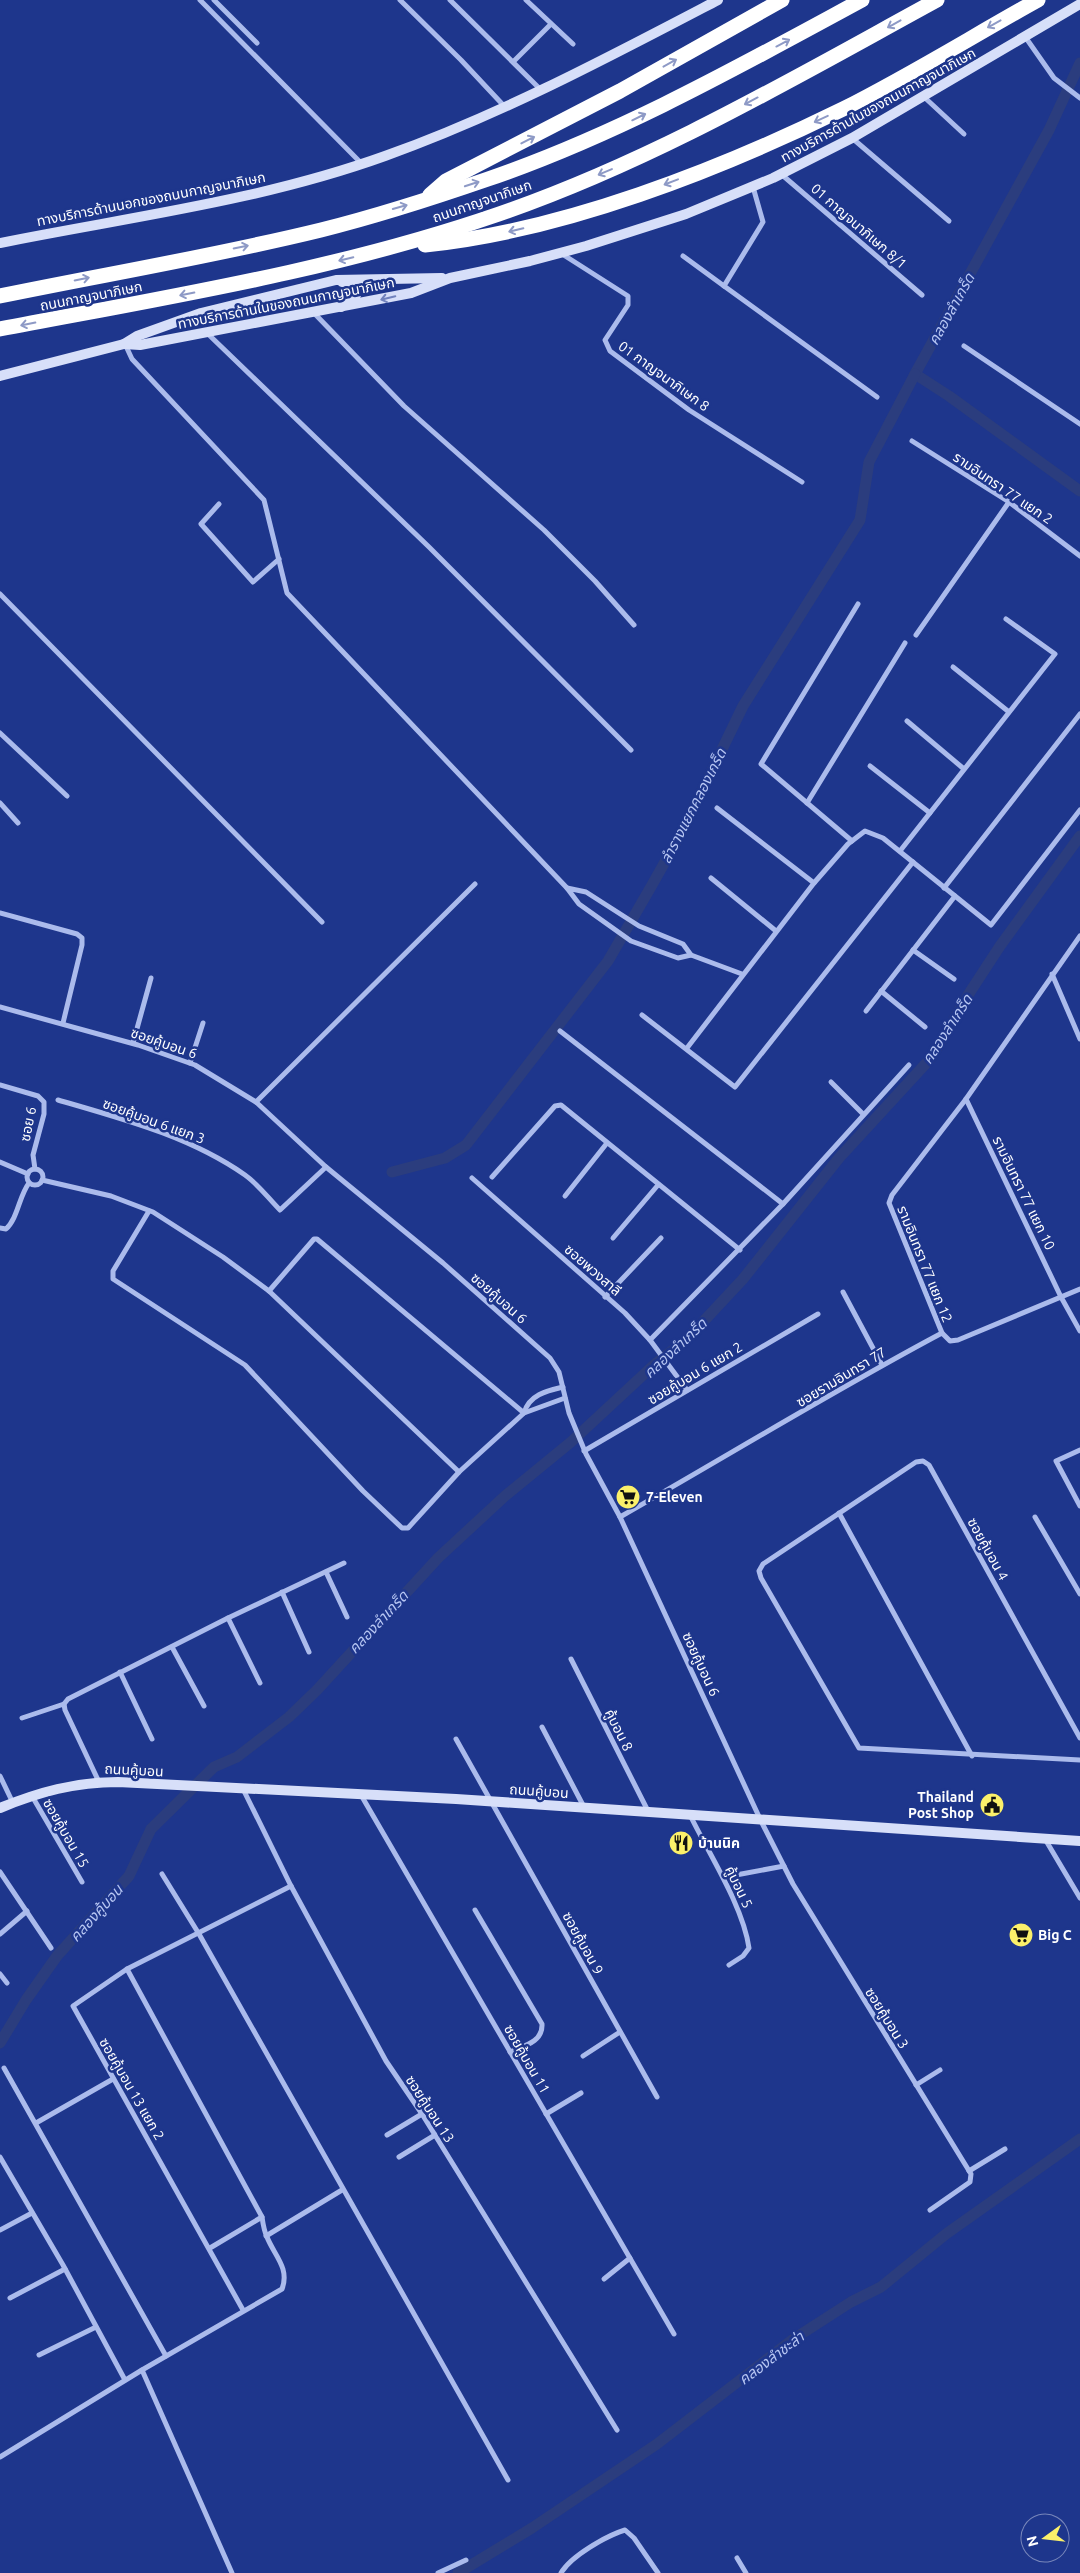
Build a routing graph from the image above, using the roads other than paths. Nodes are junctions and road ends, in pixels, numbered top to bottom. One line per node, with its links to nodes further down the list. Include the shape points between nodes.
1 (200, 0): 23 (street)
2 (214, 0): 14 (street)
3 (400, 0): 20 (street)
4 (450, 0): 16 (street)
5 (526, 0): 12 (street)
6 (718, 0): 17 (main road, ทางบริการด้านนอกของถนนกาญจนาภิเษก)
7 (782, 0): 26 (highway, one-way to 7, via 446,181 611,96)
8 (862, 0): 26 (highway, ถนนกาญจนาภิเษก, one-way to 8, via 549,156 633,120)
9 (937, 0): 29 (highway, ถนนกาญจนาภิเษก, one-way to 29, via 709,124 647,154 500,214)
10 (1037, 0): 29 (highway, one-way to 29, via 845,108 769,144 566,218 514,231)
11 (1078, 5): 13 (main road, ทางบริการด้านในของถนนกาญจนาภิเษก)
12 (551, 24): 15 (street); 16 (street)
13 (1026, 38): 18 (main road, ทางบริการด้านในของถนนกาญจนาภิเษก); 19 (street, via 1054,78)
14 (257, 43)
15 (573, 44)
16 (514, 61): 17 (street)
17 (541, 90): 20 (main road, ทางบริการด้านนอกของถนนกาญจนาภิเษก)
18 (923, 96): 21 (street); 22 (main road, ทางบริการด้านในของถนนกาญจนาภิเษก)
19 (1080, 98)
20 (505, 107): 23 (main road, ทางบริการด้านนอกของถนนกาญจนาภิเษก, via 384,157)
21 (964, 134)
22 (852, 138): 24 (main road, ทางบริการด้านในของถนนกาญจนาภิเษก); 27 (street)
23 (361, 163): 28 (main road, ทางบริการด้านนอกของถนนกาญจนาภิเษก, via 260,193)
24 (781, 174): 25 (main road, ทางบริการด้านในของถนนกาญจนาภิเษก); 35 (street, 01 กาญจนาภิเษก 8/1)
25 (752, 186): 30 (main road, ทางบริการด้านในของถนนกาญจนาภิเษก, via 686,214); 34 (street, via 764,222)
26 (425, 199): 36 (highway, ถนนกาญจนาภิเษก, one-way to 26, via 312,232)
27 (949, 221)
28 (0, 244)
29 (394, 248): 39 (highway, ถนนกาญจนาภิเษก, one-way to 39, via 260,280)
30 (559, 252): 32 (main road, ทางบริการด้านในของถนนกาญจนาภิเษก); 47 (street, 01 กาญจนาภิเษก 8, via 628,296 628,305 605,340 610,350 689,410)
31 (683, 256): 34 (street)
32 (450, 278): 33 (main road, ทางบริการด้านในของถนนกาญจนาภิเษก); 37 (main road, ทางบริการด้านในของถนนกาญจนาภิเษก, one-way to 37, via 411,293)
33 (336, 280): 37 (main road, via 354,285 356,295); 41 (main road, ทางบริการด้านในของถนนกาญจนาภิเษก, via 201,313 137,336)
34 (724, 286): 44 (street)
35 (922, 295)
36 (0, 296)
37 (340, 308): 38 (main road, ทางบริการด้านในของถนนกาญจนาภิเษก)
38 (313, 312): 40 (main road, ทางบริการด้านในของถนนกาญจนาภิเษก); 55 (street, via 404,406 544,530)
39 (0, 329)
40 (207, 333): 41 (main road, ทางบริการด้านในของถนนกาญจนาภิเษก, via 140,345); 63 (street, via 429,547)
41 (124, 344): 43 (main road, ทางบริการด้านในของถนนกาญจนาภิเษก); 51 (street, via 132,359 264,500)
42 (964, 346): 45 (street)
43 (0, 376)
44 (877, 397)
45 (1080, 424)
46 (912, 440): 48 (street, รามอินทรา 77 แยก 2)
47 (802, 482)
48 (1009, 502): 50 (street, รามอินทรา 77 แยก 2); 56 (street)
49 (219, 504): 51 (street, via 201,524 253,582)
50 (1080, 556)
51 (279, 559): 79 (street, via 287,593)
52 (0, 594): 83 (street)
53 (858, 604): 68 (street, via 761,764)
54 (1006, 619): 59 (street, via 1055,654)
55 (634, 625)
56 (916, 635)
57 (905, 643): 68 (street)
58 (953, 667): 59 (street)
59 (1009, 712): 65 (street)
60 (1080, 714): 80 (street)
61 (907, 721): 65 (street)
62 (0, 732): 66 (street)
63 (631, 750)
64 (870, 766): 71 (street)
65 (964, 769): 71 (street)
66 (67, 796)
67 (0, 803): 72 (street)
68 (807, 803): 73 (street)
69 (717, 808): 77 (street)
70 (1080, 810): 81 (street, via 990,925)
71 (930, 813): 74 (street)
72 (18, 823)
73 (852, 841): 74 (street, via 864,831 883,838); 77 (street)
74 (900, 851): 75 (street)
75 (913, 862): 80 (street); 102 (street, via 735,1087)
76 (711, 878): 84 (street)
77 (814, 883): 84 (street)
78 (475, 884): 109 (street)
79 (567, 888): 87 (street, via 586,892 639,926 683,944); 87 (street, via 579,904 631,941 678,958)
80 (944, 888): 81 (street)
81 (954, 896): 86 (street)
82 (0, 913): 96 (street, via 82,938)
83 (322, 922)
84 (776, 931): 88 (street)
85 (1080, 936): 89 (street)
86 (913, 950): 91 (street); 92 (street)
87 (691, 956): 88 (street)
88 (742, 974): 102 (street)
89 (1052, 974): 100 (street); 108 (street)
90 (151, 978): 101 (street)
91 (954, 979)
92 (881, 991): 94 (street); 98 (street)
93 (0, 1007): 96 (street, ซอยคู้บอน 6)
94 (866, 1011)
95 (642, 1015): 102 (street)
96 (63, 1023): 101 (street, ซอยคู้บอน 6)
97 (203, 1023): 103 (street)
98 (925, 1027)
99 (560, 1031): 122 (street)
100 (1080, 1039)
101 (133, 1043): 103 (street, ซอยคู้บอน 6)
102 (687, 1048)
103 (190, 1063): 109 (street, ซอยคู้บอน 6)
104 (909, 1065): 110 (street)
105 (831, 1082): 110 (street)
106 (0, 1084): 114 (street, ซอย 6, via 38,1096 44,1102 33,1155)
107 (58, 1100): 113 (street, ซอยคู้บอน 6 แยก 3, via 183,1140 218,1157 246,1176 280,1210)
108 (966, 1100): 132 (street, รามอินทรา 77 แยก 10); 135 (street, รามอินทรา 77 แยก 12, via 889,1202)
109 (256, 1102): 113 (street, ซอยคู้บอน 6)
110 (863, 1114): 122 (street)
111 (607, 1143): 116 (street, via 558,1104); 120 (street); 121 (street)
112 (0, 1162): 115 (street)
113 (326, 1167): 138 (street, ซอยคู้บอน 6, via 443,1263 550,1358)
114 (35, 1169): 115 (street); 118 (street, via 42,1173)
115 (28, 1174): 119 (street)
116 (492, 1177)
117 (472, 1178): 131 (street, ซอยพวงสาลี)
118 (42, 1180): 119 (street, via 34,1186); 123 (street, via 111,1196)
119 (29, 1183): 124 (street, via 21,1194 10,1225 6,1229)
120 (658, 1185): 125 (street); 127 (street)
121 (565, 1196)
122 (783, 1204): 127 (street)
123 (149, 1211): 129 (street, via 188,1232); 144 (street, via 113,1271 114,1279 245,1364 363,1491 402,1528 408,1528)
124 (0, 1228)
125 (613, 1238)
126 (661, 1238): 131 (street)
127 (740, 1250): 136 (street)
128 (1080, 1289): 132 (street)
129 (269, 1291): 141 (street, via 317,1238); 144 (street)
130 (843, 1292): 137 (street)
131 (606, 1297): 136 (street, ซอยพวงสาลี)
132 (1061, 1297): 134 (street, รามอินทรา 77 แยก 10); 135 (street, via 958,1340 950,1341)
133 (818, 1314): 139 (street, ซอยคู้บอน 6 แยก 2)
134 (1080, 1331)
135 (942, 1333): 137 (street, ซอยรามอินทรา 77)
136 (651, 1342): 139 (street, ซอยพวงสาลี)
137 (882, 1365): 147 (street, ซอยรามอินทรา 77)
138 (563, 1387): 140 (street, ซอยคู้บอน 6); 141 (street, via 534,1396 526,1404)
139 (687, 1390): 143 (street, ซอยคู้บอน 6 แยก 2)
140 (565, 1398): 141 (street); 143 (street, ซอยคู้บอน 6)
141 (524, 1412): 144 (street)
142 (1080, 1450): 145 (street, via 1056,1461)
143 (584, 1451): 147 (street, ซอยคู้บอน 6)
144 (459, 1472)
145 (1080, 1506)
146 (839, 1514): 164 (street, ซอยคู้บอน 4, via 916,1462 923,1460 929,1465); 167 (street); 167 (street, ซอยคู้บอน 4, via 763,1564 759,1570 761,1578 859,1748)
147 (620, 1517): 180 (street, ซอยคู้บอน 6)
148 (1035, 1517): 152 (street)
149 (344, 1563): 150 (street)
150 (326, 1572): 151 (street); 153 (street)
151 (282, 1592): 154 (street); 156 (street)
152 (1080, 1594)
153 (347, 1617)
154 (228, 1618): 155 (street); 159 (street)
155 (172, 1647): 158 (street); 161 (street)
156 (309, 1652)
157 (571, 1659): 178 (street, คู้บอน 8)
158 (120, 1672): 160 (street); 165 (street)
159 (260, 1683)
160 (64, 1704): 162 (street); 170 (street)
161 (204, 1706)
162 (22, 1718)
163 (542, 1727): 177 (street)
164 (1080, 1738)
165 (152, 1739)
166 (456, 1739): 174 (street, ซอยคู้บอน 9)
167 (972, 1756): 168 (street)
168 (1080, 1760)
169 (0, 1776): 175 (street)
170 (99, 1782): 171 (main road, ถนนคู้บอน); 172 (main road, ถนนคู้บอน)
171 (243, 1789): 173 (main road, ถนนคู้บอน); 188 (street, ซอยคู้บอน 13)
172 (31, 1795): 175 (main road, ถนนคู้บอน); 187 (street, ซอยคู้บอน 15)
173 (361, 1795): 174 (main road, ถนนคู้บอน); 200 (street, ซอยคู้บอน 11)
174 (490, 1801): 177 (main road, ถนนคู้บอน); 199 (street, ซอยคู้บอน 9)
175 (13, 1803): 176 (main road, ถนนคู้บอน)
176 (0, 1808)
177 (584, 1808): 178 (main road, ถนนคู้บอน)
178 (648, 1811): 179 (main road, ถนนคู้บอน)
179 (690, 1815): 180 (main road, ถนนคู้บอน); 195 (street, คู้บอน 5, via 743,1920 750,1948)
180 (761, 1820): 181 (main road, ถนนคู้บอน); 183 (street, ซอยคู้บอน 3)
181 (1044, 1839): 182 (main road, ถนนคู้บอน); 189 (street)
182 (1080, 1841)
183 (784, 1866): 186 (street); 205 (street, ซอยคู้บอน 3, via 799,1896)
184 (0, 1872): 191 (street)
185 (162, 1874): 193 (street)
186 (736, 1875)
187 (82, 1882)
188 (291, 1886): 193 (street, ซอยคู้บอน 13 แยก 2); 208 (street, ซอยคู้บอน 13, via 386,2061)
189 (1080, 1898)
190 (476, 1910): 200 (street, via 542,2024 539,2039)
191 (27, 1912): 192 (street); 194 (street)
192 (0, 1934)
193 (199, 1934): 196 (street, ซอยคู้บอน 13 แยก 2); 217 (street)
194 (51, 1948)
195 (730, 1965)
196 (127, 1969): 204 (street, ซอยคู้บอน 13 แยก 2, via 73,2006); 220 (street)
197 (0, 1974): 198 (street)
198 (7, 1983)
199 (620, 2032): 201 (street); 207 (street, ซอยคู้บอน 9)
200 (510, 2052): 209 (street, ซอยคู้บอน 11)
201 (583, 2056)
202 (4, 2068): 210 (street)
203 (940, 2070): 205 (street)
204 (113, 2079): 210 (street); 223 (street, ซอยคู้บอน 13 แยก 2)
205 (916, 2085): 216 (street, ซอยคู้บอน 3)
206 (581, 2093): 209 (street)
207 (657, 2097)
208 (422, 2114): 211 (street); 212 (street, ซอยคู้บอน 13)
209 (546, 2114): 224 (street, ซอยคู้บอน 11)
210 (36, 2123): 232 (street)
211 (387, 2135)
212 (434, 2135): 214 (street); 235 (street, ซอยคู้บอน 13)
213 (1005, 2149): 216 (street)
214 (399, 2157)
215 (1, 2160): 219 (street)
216 (969, 2170): 218 (street, via 970,2182)
217 (342, 2190): 222 (street); 237 (street)
218 (930, 2210)
219 (32, 2213): 221 (street); 225 (street)
220 (262, 2217): 222 (street); 223 (street)
221 (0, 2230)
222 (266, 2236): 228 (street, via 284,2270 285,2281 282,2289)
223 (210, 2248): 228 (street, ซอยคู้บอน 13 แยก 2)
224 (630, 2258): 226 (street); 230 (street, ซอยคู้บอน 11)
225 (65, 2269): 227 (street); 229 (street)
226 (604, 2279)
227 (10, 2298)
228 (243, 2310): 232 (street)
229 (96, 2327): 231 (street); 234 (street)
230 (674, 2334)
231 (39, 2355)
232 (166, 2356): 233 (street)
233 (142, 2370): 234 (street); 240 (street)
234 (126, 2380): 236 (street)
235 (617, 2430)
236 (0, 2457)
237 (508, 2480)
238 (736, 2558): 244 (street)
239 (466, 2560): 241 (street)
240 (232, 2573)
241 (438, 2573)
242 (561, 2573): 243 (street, via 566,2564 612,2534 625,2530)
243 (658, 2573)
244 (746, 2573)

